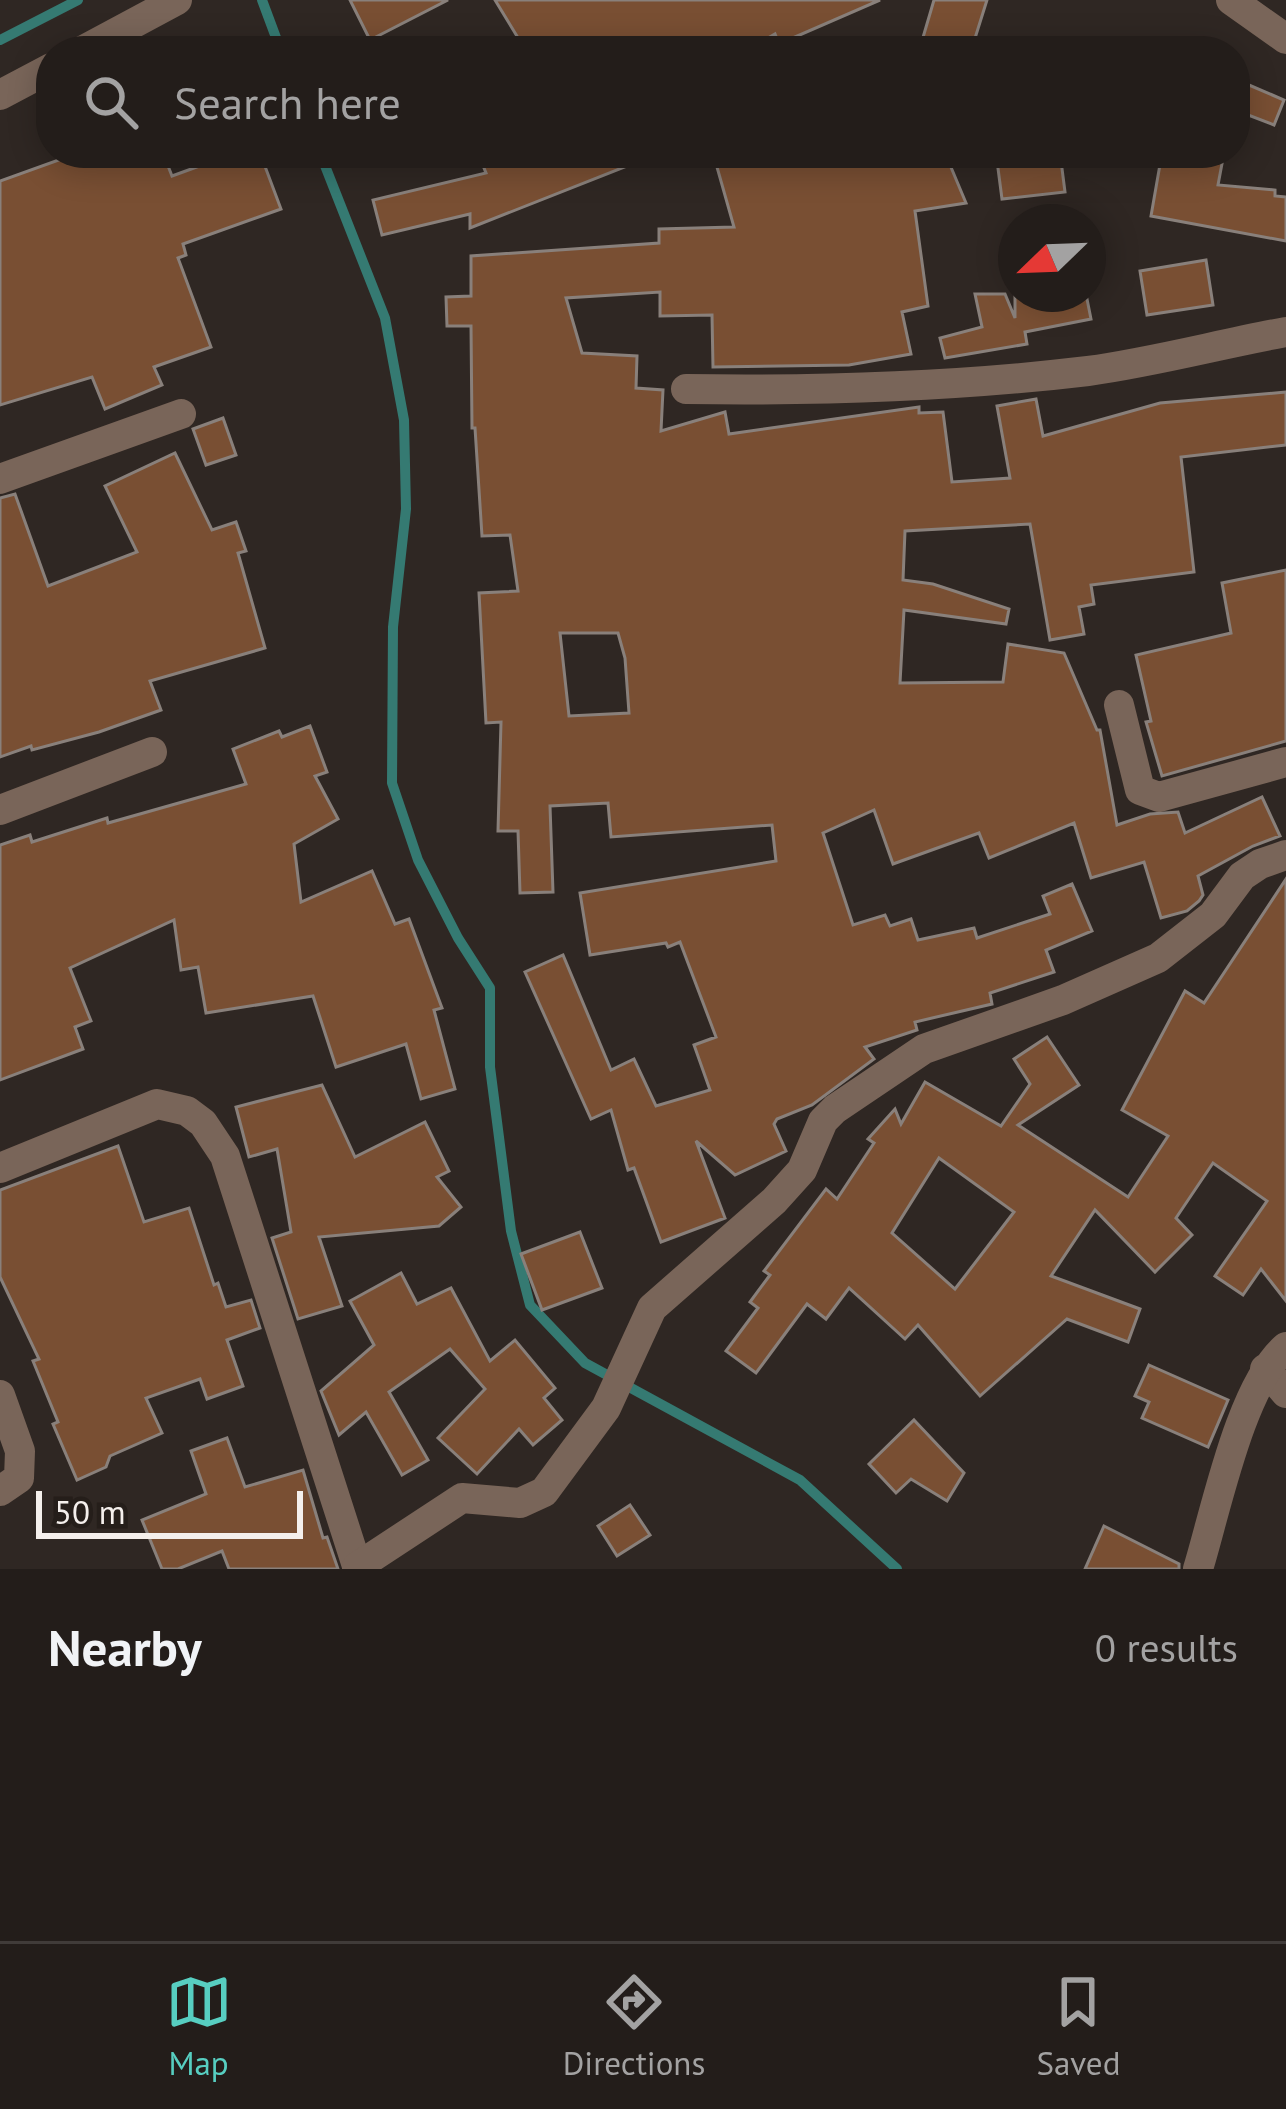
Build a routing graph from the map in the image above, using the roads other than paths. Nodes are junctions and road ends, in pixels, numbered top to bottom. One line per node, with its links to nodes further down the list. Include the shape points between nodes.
1 (177, 0): 3 (street)
2 (1231, 0): 4 (street)
3 (110, 36)
4 (1286, 39)
5 (36, 76): 6 (street)
6 (0, 95)
7 (1286, 332): 8 (street, via 1026,377 816,391)
8 (686, 389)
9 (182, 414): 10 (street)
10 (0, 478)
11 (1119, 705): 13 (street, via 1133,774 1140,790 1159,797)
12 (152, 752): 14 (street)
13 (1286, 762)
14 (0, 810)
15 (1286, 855): 21 (street, via 1242,876 1213,915 1157,958 924,1049 835,1109 802,1170 774,1201 652,1308 606,1408 544,1492 520,1503 462,1498)
16 (0, 1168): 21 (street, via 157,1104 203,1123 225,1156)
17 (1276, 1358): 18 (street); 22 (street, via 1248,1406)
18 (1286, 1394)
19 (0, 1395): 20 (street, via 20,1451 19,1478)
20 (0, 1491)
21 (357, 1568)
22 (1198, 1569)

